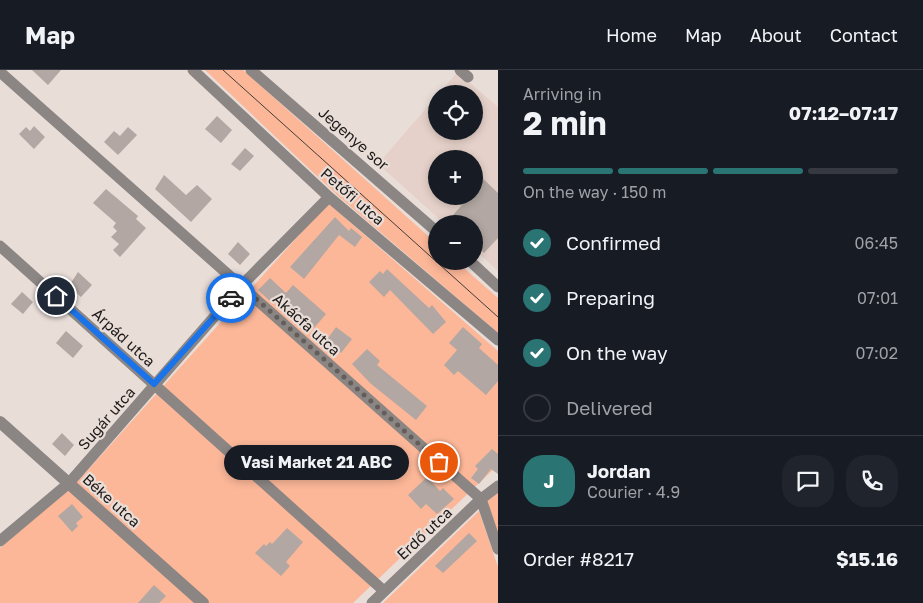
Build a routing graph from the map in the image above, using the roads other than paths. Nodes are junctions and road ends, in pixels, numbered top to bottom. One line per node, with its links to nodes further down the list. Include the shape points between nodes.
1 (192, 70): 4 (street, Petőfi utca)
2 (251, 70): 5 (street, Jegenye sor)
3 (0, 72): 8 (street, Akácfa utca)
4 (329, 197): 8 (street, Sugár utca); 10 (street, Petőfi utca)
5 (428, 224)
6 (0, 246): 11 (street, Árpád utca)
7 (480, 270): 9 (street)
8 (242, 286): 11 (street, Sugár utca); 15 (street, Akácfa utca)
9 (498, 287)
10 (498, 340)
11 (154, 384): 13 (street, Sugár utca); 18 (street, Árpád utca)
12 (0, 422): 13 (street, Béke utca)
13 (69, 483): 16 (street, Sugár utca); 19 (street, Béke utca)
14 (498, 486): 15 (street, Erdő utca)
15 (481, 499): 17 (street); 18 (street, Erdő utca)
16 (0, 541)
17 (498, 549)
18 (384, 591): 20 (street, Erdő utca)
19 (202, 603)
20 (372, 603)

